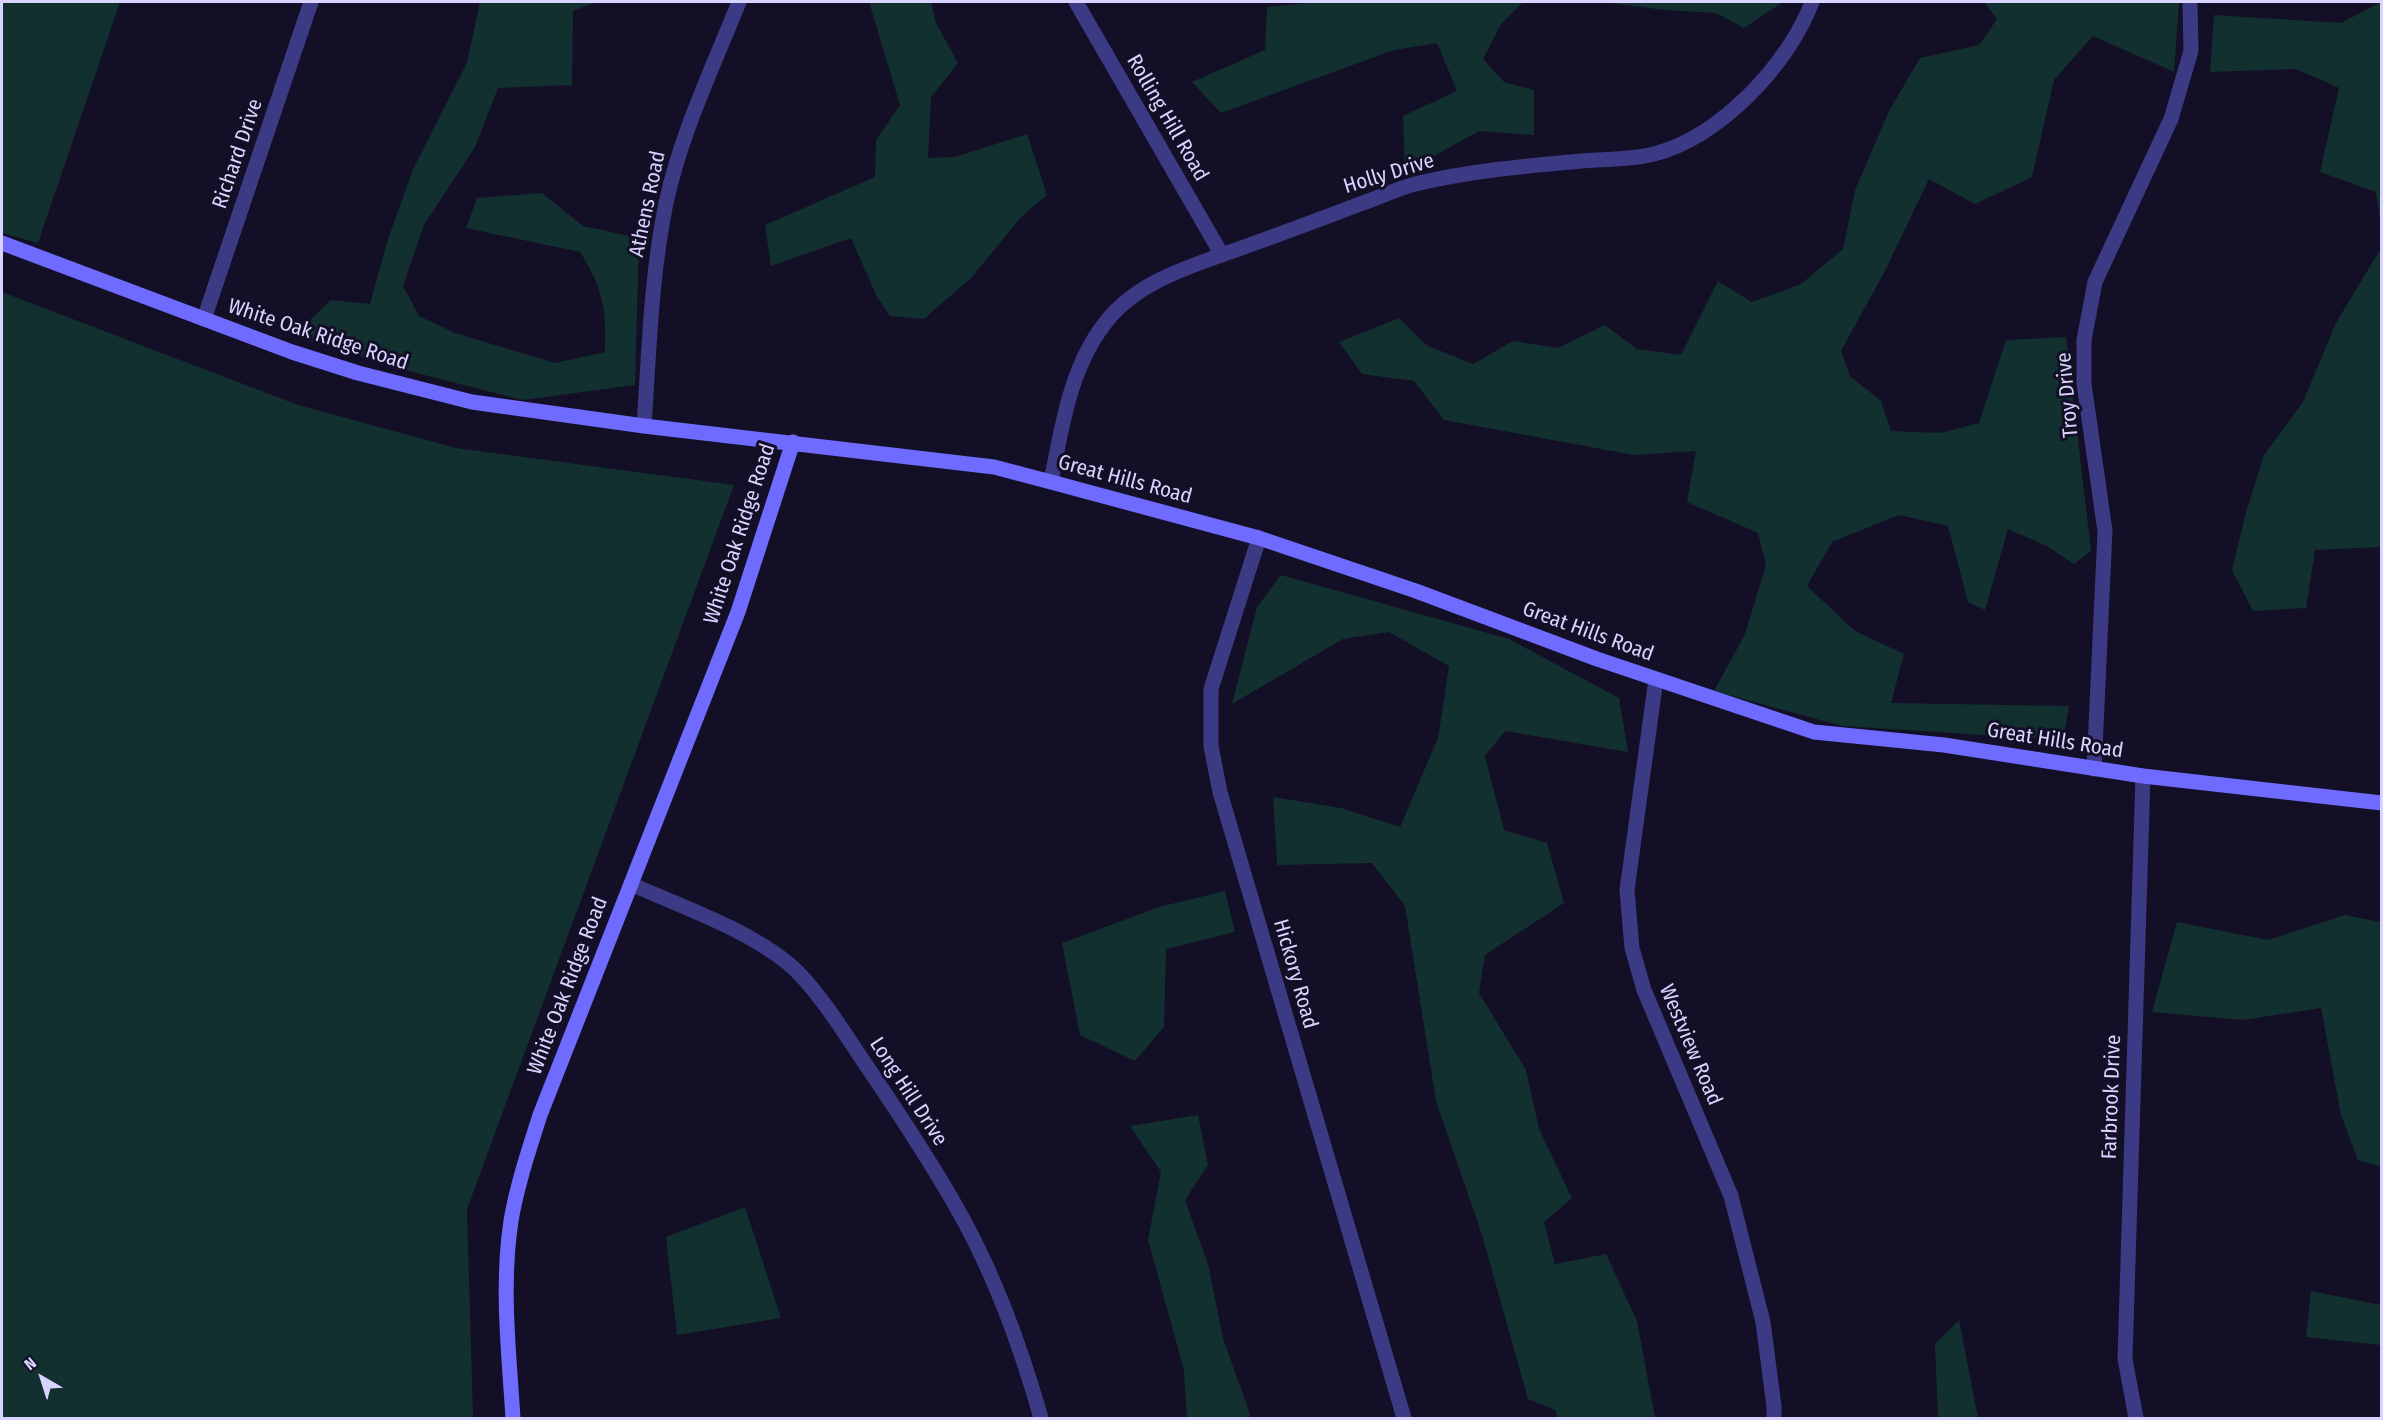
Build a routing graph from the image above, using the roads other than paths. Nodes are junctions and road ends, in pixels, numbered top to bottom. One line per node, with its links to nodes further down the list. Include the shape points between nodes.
1 (311, 2): 8 (street, Richard Drive)
2 (739, 2): 9 (street, Athens Road, via 683,141 666,202 658,246)
3 (1076, 2): 7 (street, Rolling Hill Road)
4 (1812, 2): 7 (street, Holly Drive, via 1779,62 1750,94 1697,137 1654,154 1478,172 1413,185)
5 (2190, 2): 14 (street, Troy Drive, via 2191,51 2171,119 2095,282 2084,340 2084,384 2105,531)
6 (2, 243): 8 (street, White Oak Ridge Road)
7 (1222, 255): 11 (street, Holly Drive, via 1172,274 1132,296 1110,317 1075,382 1065,410)
8 (204, 319): 9 (street, White Oak Ridge Road, via 358,373 429,392 515,410)
9 (644, 426): 10 (street, White Oak Ridge Road)
10 (793, 442): 11 (street, Great Hills Road, via 994,467); 17 (street, White Oak Ridge Road, via 738,612)
11 (1051, 482): 12 (street, Great Hills Road)
12 (1259, 538): 13 (street, Great Hills Road); 20 (street, Hickory Road, via 1211,689 1211,746 1220,792)
13 (1656, 679): 14 (street, Great Hills Road, via 1814,732 1944,746); 21 (street, Westview Road, via 1627,890 1632,948 1644,990 1731,1196 1763,1322)
14 (2094, 769): 15 (street, Great Hills Road)
15 (2143, 776): 16 (street, Great Hills Road); 22 (street, Farbrook Drive, via 2125,1359)
16 (2382, 803)
17 (631, 884): 18 (street, White Oak Ridge Road, via 540,1115 518,1189 507,1264); 19 (street, Long Hill Drive, via 767,948 791,966 831,1012 910,1130 964,1221 994,1286)
18 (513, 1419)
19 (1041, 1419)
20 (1404, 1419)
21 (1774, 1419)
22 (2136, 1419)

